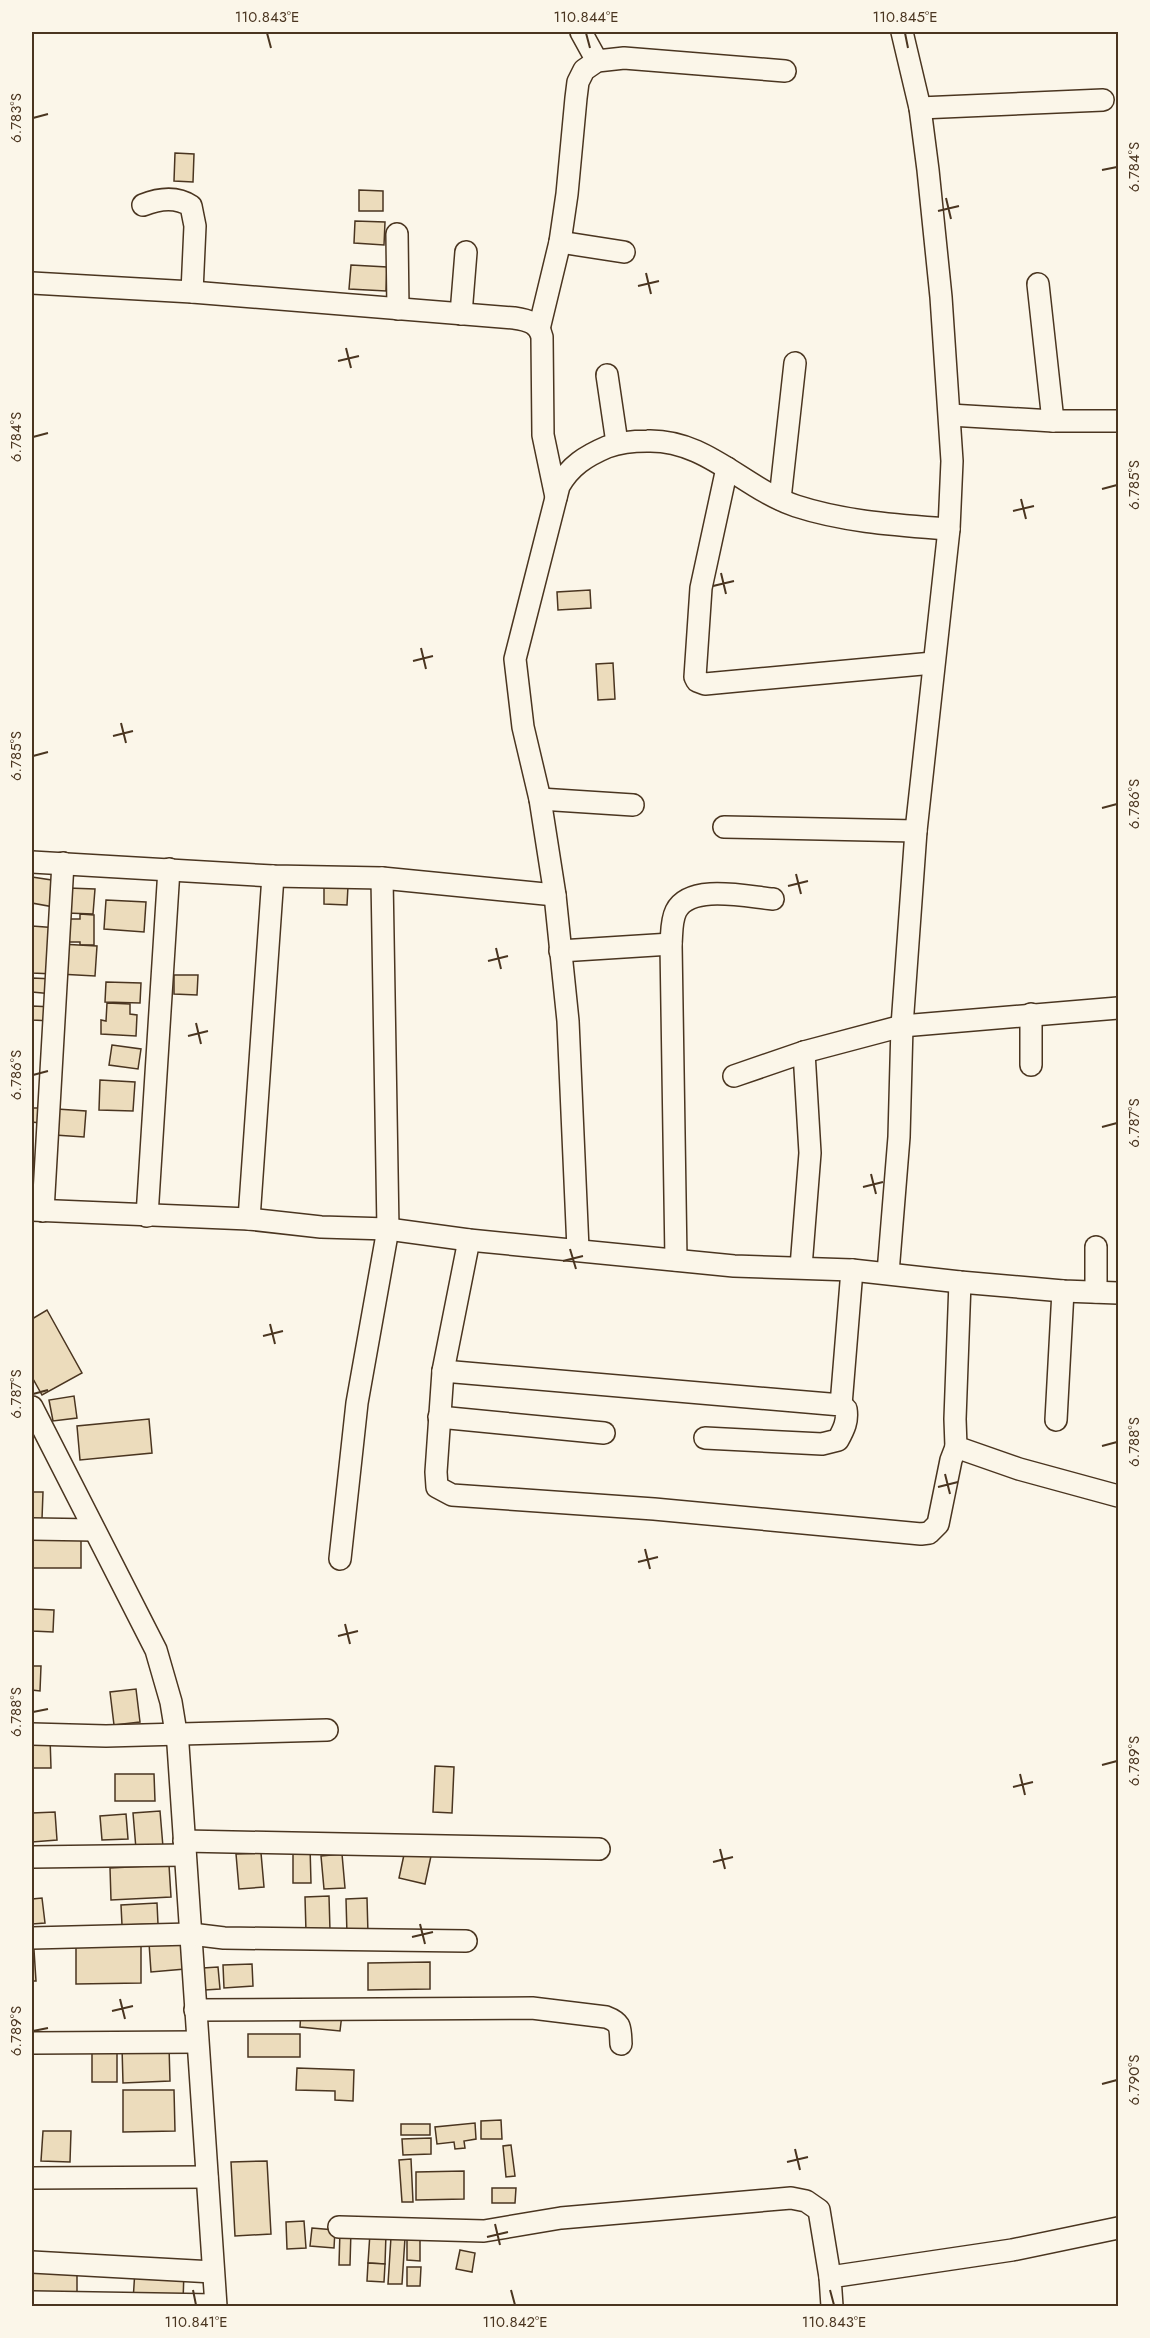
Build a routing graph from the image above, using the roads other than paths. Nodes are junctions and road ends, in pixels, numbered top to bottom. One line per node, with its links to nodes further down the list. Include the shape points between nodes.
1 (581, 32): 3 (street)
2 (902, 32): 6 (street)
3 (597, 61): 4 (street, via 636,58); 9 (street, via 584,70 578,82)
4 (785, 71)
5 (1103, 100): 6 (street)
6 (920, 108): 20 (street)
7 (143, 205): 14 (street, via 169,199 191,206 195,226)
8 (397, 234): 15 (street)
9 (560, 242): 11 (street); 17 (street)
10 (466, 252): 16 (street)
11 (624, 252)
12 (32, 283): 14 (street)
13 (1038, 284): 21 (street)
14 (192, 292): 15 (street)
15 (398, 309): 16 (street)
16 (461, 314): 17 (street, via 523,319)
17 (539, 328): 25 (street, via 543,343 543,435)
18 (795, 363): 26 (street)
19 (607, 375): 23 (street)
20 (950, 415): 21 (street); 27 (street)
21 (1053, 421): 22 (street)
22 (1119, 421)
23 (617, 443): 24 (street, via 655,441 686,446); 25 (street, via 578,461 565,474)
24 (727, 468): 26 (street); 28 (street, via 700,588 697,681 705,684)
25 (556, 497): 29 (street, via 515,658 523,727)
26 (780, 499): 27 (street, via 847,519)
27 (949, 529): 28 (street)
28 (933, 663): 32 (street)
29 (540, 799): 30 (street); 38 (street)
30 (633, 805)
31 (724, 827): 32 (street)
32 (916, 831): 44 (street)
33 (32, 862): 34 (street)
34 (63, 863): 35 (street); 48 (street)
35 (169, 869): 36 (street); 49 (street)
36 (273, 876): 37 (street); 50 (street)
37 (382, 878): 38 (street); 51 (street)
38 (555, 895): 41 (street)
39 (773, 899): 40 (street, via 728,894 694,897 676,910)
40 (671, 944): 41 (street); 55 (street)
41 (560, 951): 54 (street, via 568,1021)
42 (1119, 1008): 43 (street)
43 (1031, 1014): 44 (street); 46 (street)
44 (902, 1026): 45 (street); 58 (street)
45 (804, 1052): 47 (street); 56 (street, via 810,1153)
46 (1031, 1065)
47 (734, 1076)
48 (37, 1211): 49 (street)
49 (147, 1216): 50 (street)
50 (249, 1220): 51 (street)
51 (388, 1229): 52 (street); 74 (street, via 357,1403)
52 (469, 1240): 54 (street); 63 (street)
53 (1096, 1247): 61 (street)
54 (578, 1249): 55 (street)
55 (676, 1260): 56 (street)
56 (801, 1267): 57 (street)
57 (852, 1270): 58 (street); 64 (street)
58 (888, 1273): 59 (street)
59 (960, 1282): 60 (street); 70 (street)
60 (1063, 1291): 61 (street); 67 (street)
61 (1096, 1292): 62 (street)
62 (1119, 1293)
63 (443, 1371): 64 (street); 66 (street)
64 (841, 1405): 69 (street, via 846,1409 845,1428 838,1440 822,1444)
65 (32, 1407): 73 (street)
66 (439, 1417): 68 (street); 70 (street, via 437,1487 452,1495 921,1534 938,1524)
67 (1056, 1420)
68 (604, 1433)
69 (705, 1438)
70 (956, 1447): 71 (street)
71 (1119, 1496)
72 (32, 1529): 73 (street)
73 (94, 1530): 77 (street, via 156,1650)
74 (340, 1559)
75 (327, 1730): 77 (street)
76 (32, 1734): 77 (street)
77 (176, 1734): 78 (street)
78 (185, 1848): 79 (street); 80 (street); 81 (street)
79 (599, 1849)
80 (32, 1857)
81 (192, 1934): 82 (street); 83 (street, via 224,1938); 84 (street)
82 (32, 1938)
83 (466, 1941)
84 (195, 2010): 85 (street); 87 (street, via 532,2008 615,2020 621,2029)
85 (197, 2042): 86 (street); 88 (street)
86 (32, 2043)
87 (621, 2044)
88 (207, 2177): 89 (street); 93 (street)
89 (32, 2178)
90 (339, 2227): 94 (street, via 484,2231 561,2218 791,2198 806,2201 819,2210)
91 (1119, 2228): 94 (street, via 1012,2250)
92 (32, 2262): 93 (street)
93 (213, 2272): 96 (street)
94 (830, 2277): 97 (street)
95 (32, 2302): 96 (street)
96 (215, 2306)
97 (831, 2307)

